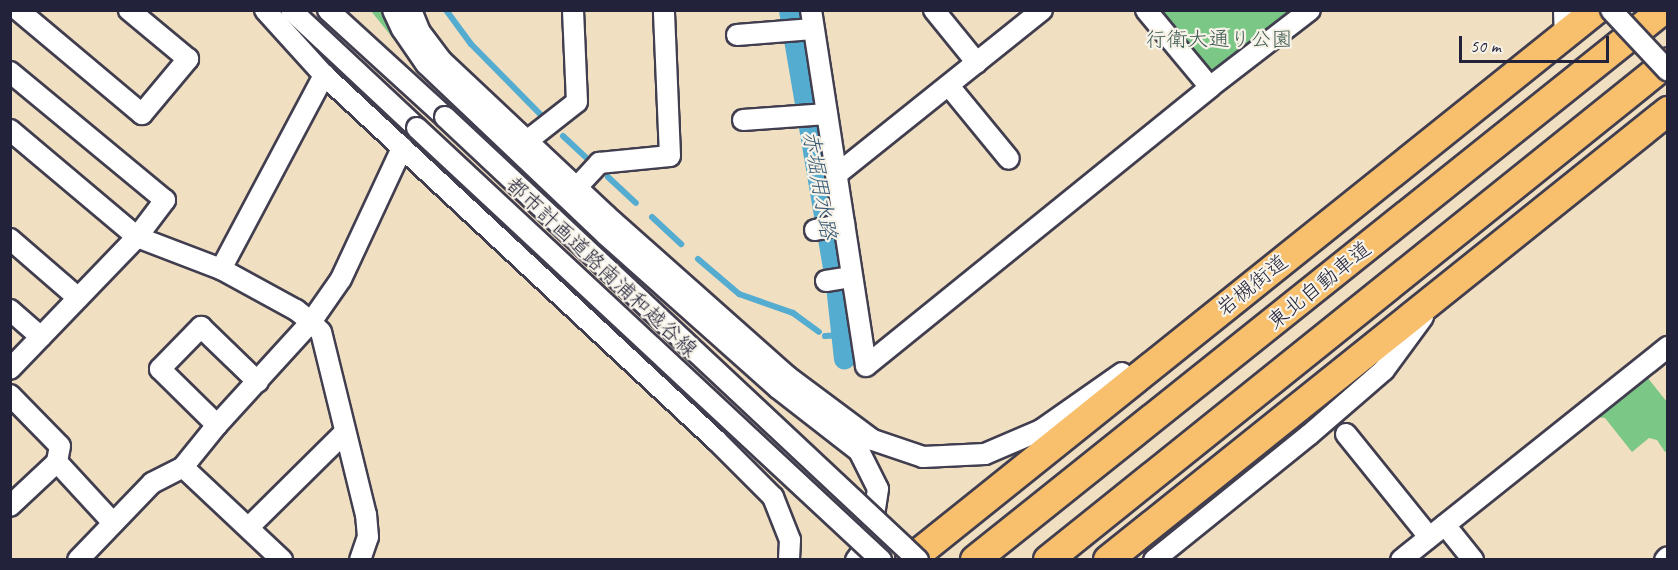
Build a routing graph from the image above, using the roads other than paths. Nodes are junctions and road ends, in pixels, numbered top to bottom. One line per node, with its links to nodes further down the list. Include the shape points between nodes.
1 (18, 10): 2 (street, via 142,114 188,59)
2 (129, 10)
3 (265, 10): 26 (street)
4 (291, 10): 67 (street, 都市計画道路南浦和越谷線, bridge)
5 (328, 10): 21 (street, 都市計画道路南浦和越谷線)
6 (339, 10): 21 (street)
7 (393, 10): 66 (street, via 426,64 606,235 778,388 859,451 878,489 870,541)
8 (411, 10): 33 (street, via 420,32 441,61)
9 (573, 10): 33 (street, via 577,102)
10 (664, 10): 37 (street, via 670,156 599,163)
11 (934, 10): 23 (street)
12 (1042, 10): 23 (street)
13 (1146, 10): 28 (street)
14 (1310, 10): 28 (street)
15 (1596, 10): 18 (highway, 岩槻街道)
16 (1611, 10): 24 (street, bridge)
17 (1663, 10): 70 (highway, 東北自動車道)
18 (1565, 23): 41 (highway, 岩槻街道)
19 (803, 26): 20 (street); 30 (street)
20 (737, 34)
21 (358, 38): 69 (street, 都市計画道路南浦和越谷線, bridge)
22 (1668, 62): 71 (highway, 東北自動車道)
23 (977, 63): 27 (street)
24 (1668, 71)
25 (10, 72): 38 (street, via 165,200)
26 (324, 75): 34 (street); 40 (street)
27 (949, 86): 35 (street); 36 (street)
28 (1210, 87): 36 (street, via 866,366 840,279 831,227)
29 (1668, 111): 43 (highway)
30 (814, 115): 31 (street); 36 (street)
31 (743, 120)
32 (10, 130): 38 (street)
33 (528, 141): 37 (street)
34 (402, 148): 45 (street, via 341,279); 65 (street, via 773,497 790,540)
35 (1008, 159)
36 (836, 175)
37 (577, 187): 41 (street, via 787,376 873,440 923,457 985,454 1041,430 1192,317)
38 (137, 237): 40 (street); 42 (street)
39 (10, 239): 42 (street)
40 (221, 269): 45 (street)
41 (1265, 274): 68 (highway, 岩槻街道)
42 (78, 298): 46 (street)
43 (1437, 298): 57 (street, via 1384,370); 72 (highway)
44 (10, 310): 46 (street)
45 (311, 322): 49 (street); 52 (street, via 321,332)
46 (41, 337): 48 (street)
47 (1668, 346): 59 (street)
48 (10, 369)
49 (258, 382): 51 (street); 51 (street, via 201,327 160,369)
50 (10, 395): 54 (street, via 60,446)
51 (217, 425): 55 (street)
52 (345, 432): 60 (street); 64 (street, via 366,515 368,537)
53 (1346, 434): 61 (street)
54 (57, 462): 56 (street); 58 (street)
55 (183, 467): 58 (street, via 152,483); 60 (street)
56 (10, 506)
57 (1204, 519): 73 (street); 74 (street)
58 (113, 523): 62 (street)
59 (1445, 525): 61 (street); 76 (street)
60 (249, 527): 63 (street)
61 (1429, 537): 75 (street)
62 (78, 560)
63 (282, 560)
64 (360, 560)
65 (789, 560)
66 (856, 560)
67 (881, 560)
68 (910, 560)
69 (918, 560)
70 (975, 560)
71 (1048, 560)
72 (1108, 560)
73 (1154, 560)
74 (1168, 560)
75 (1401, 560)
76 (1473, 560)

